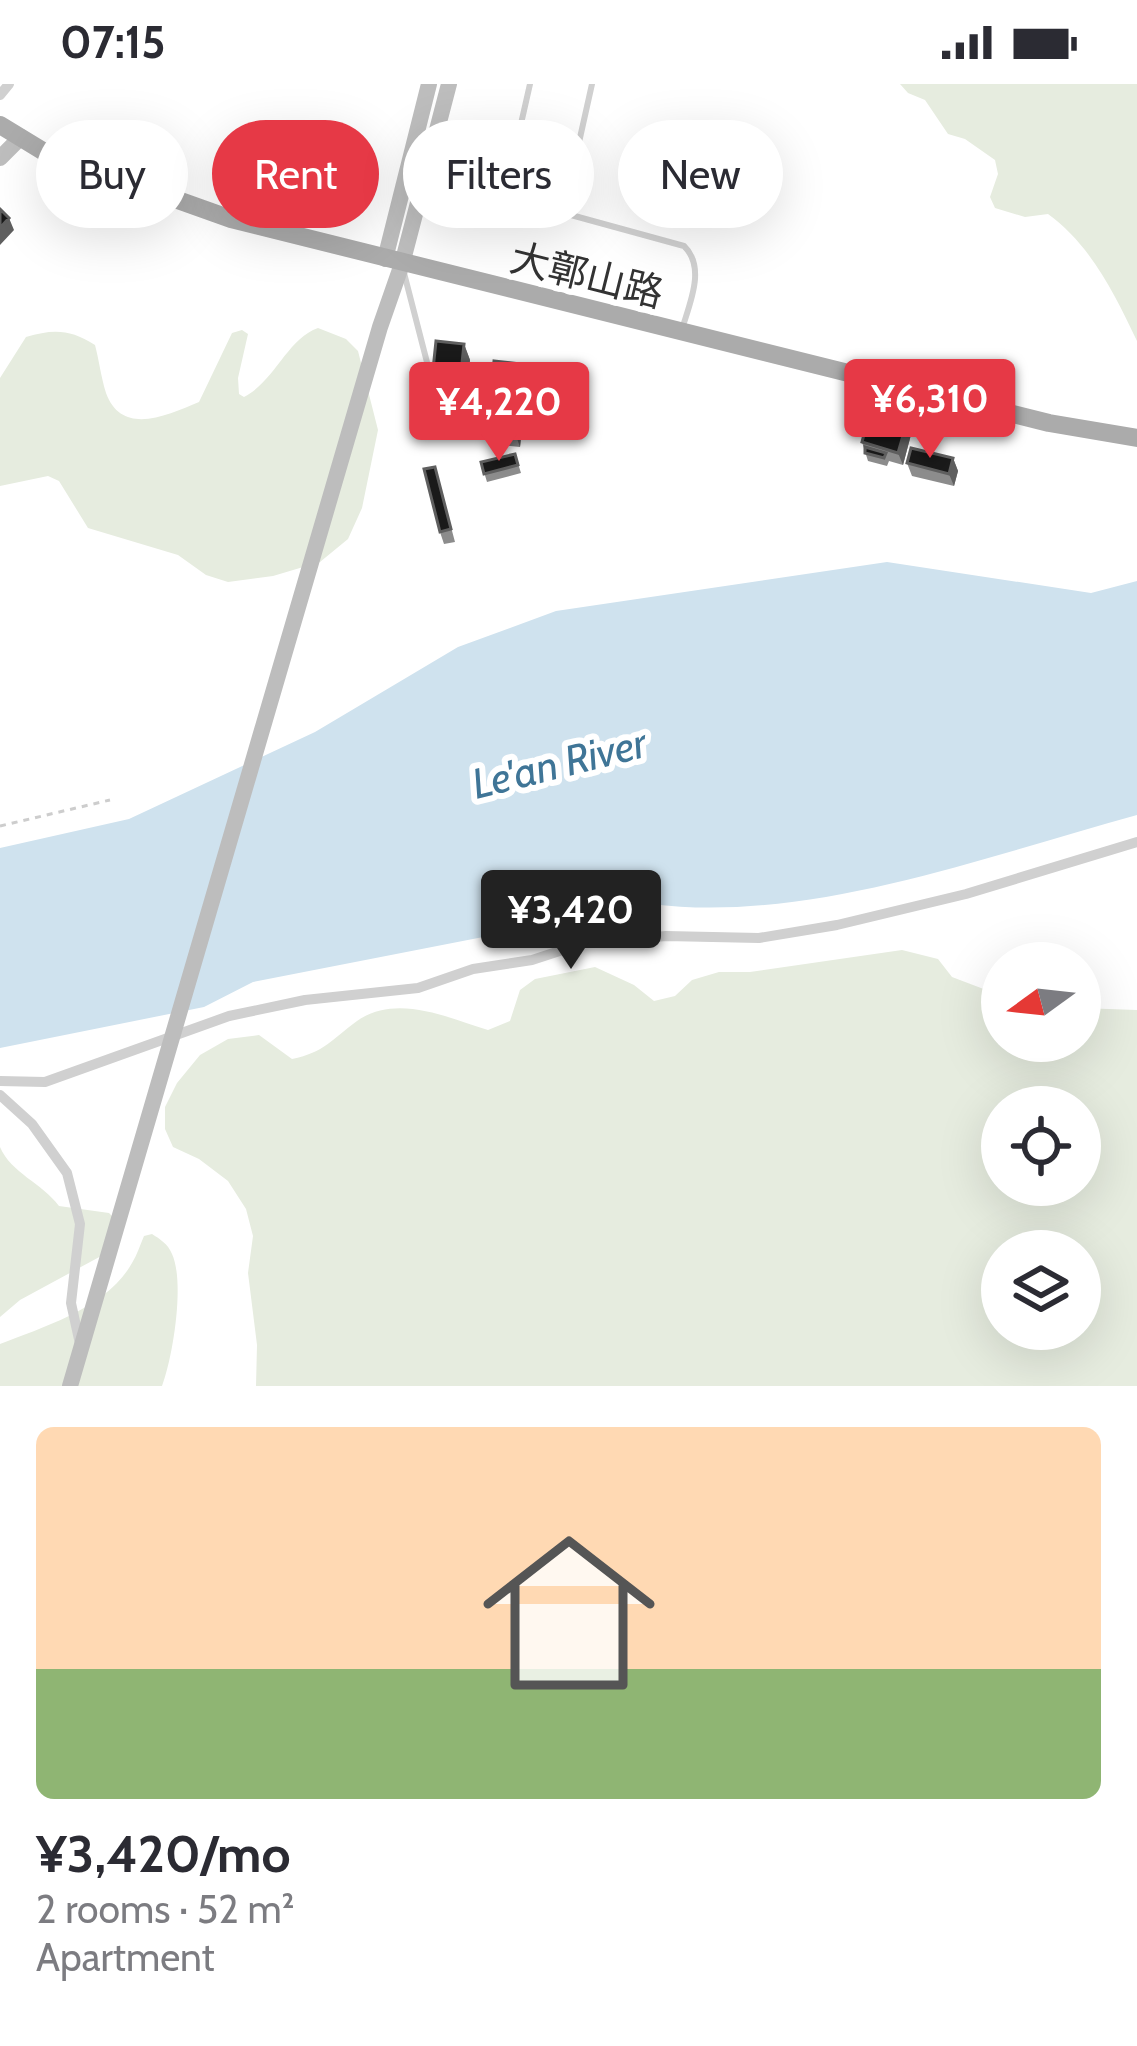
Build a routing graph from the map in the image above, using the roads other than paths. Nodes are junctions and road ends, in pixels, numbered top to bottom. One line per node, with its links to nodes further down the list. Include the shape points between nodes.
1 (9, 84): 6 (street)
2 (430, 84): 13 (street)
3 (449, 84): 13 (street)
4 (530, 84): 7 (lane)
5 (592, 84): 8 (lane)
6 (0, 95)
7 (522, 120)
8 (584, 120)
9 (0, 124): 10 (main road, 大鄣山路)
10 (21, 137): 11 (street); 13 (main road, 大鄣山路, via 231,220)
11 (0, 158)
12 (594, 222): 14 (lane, via 692,254 693,294)
13 (394, 261): 14 (main road, 大鄣山路); 15 (lane, via 429,370); 20 (street)
14 (681, 332): 16 (main road, 大鄣山路)
15 (426, 435)
16 (1137, 438)
17 (1137, 842): 18 (street, via 837,925 759,938 584,943 418,988 229,1016 45,1082)
18 (0, 1081)
19 (0, 1095): 20 (street, via 67,1173 80,1224 71,1303)
20 (80, 1344): 21 (street)
21 (70, 1386)

